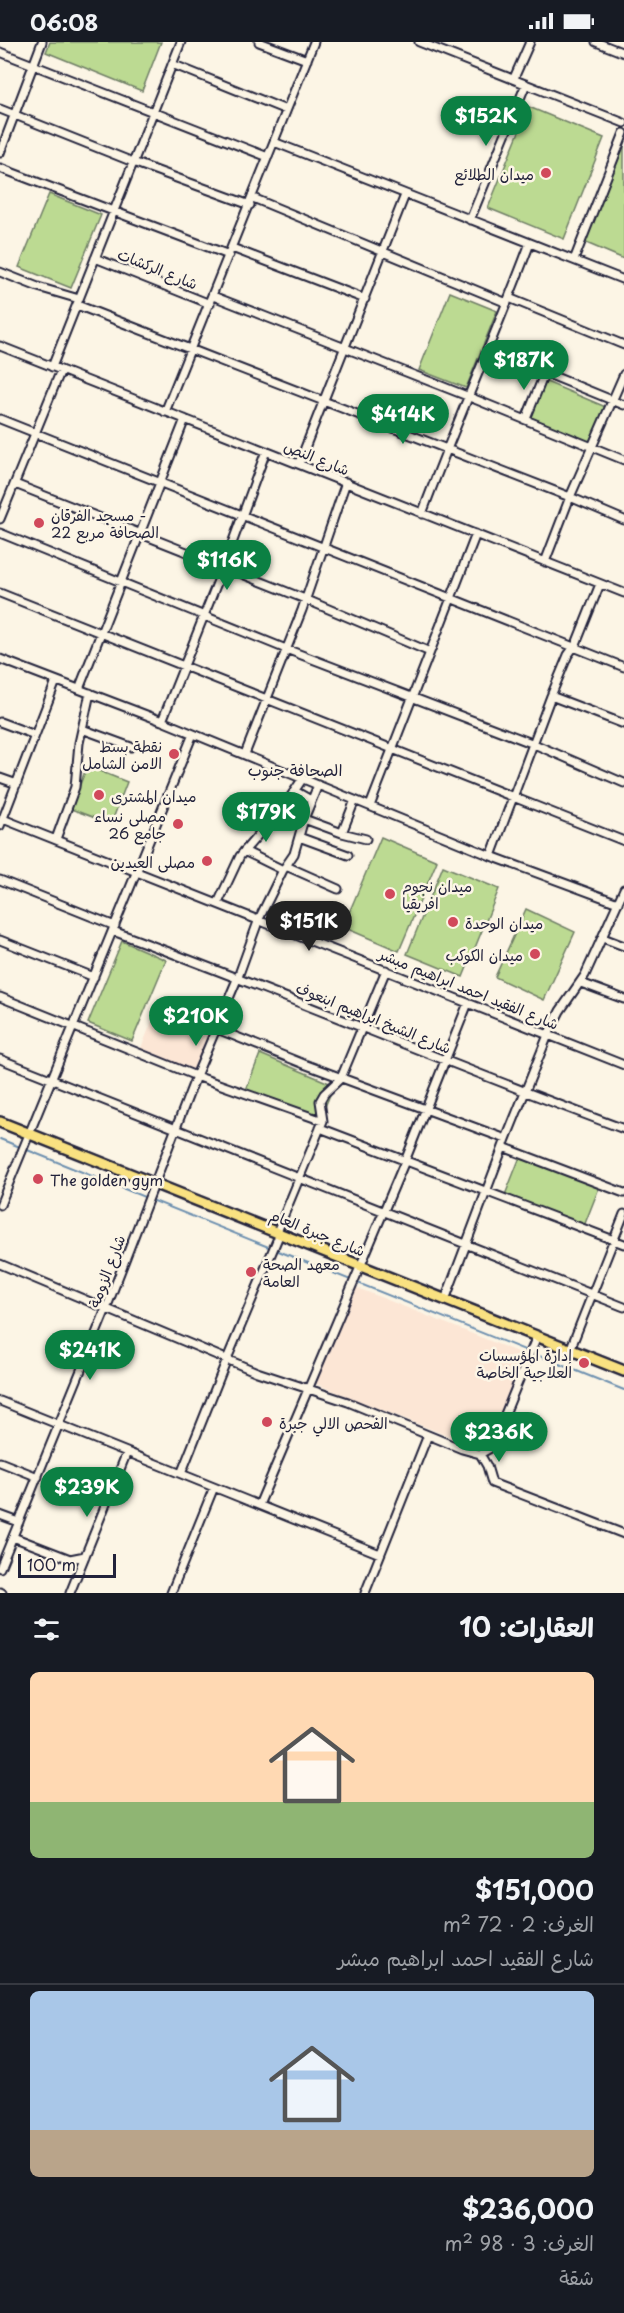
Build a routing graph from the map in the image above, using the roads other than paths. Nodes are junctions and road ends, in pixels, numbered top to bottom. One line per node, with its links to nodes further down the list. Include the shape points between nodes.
1 (42, 42): 12 (street)
2 (181, 42): 13 (street)
3 (260, 42): 11 (street)
4 (314, 42): 11 (street)
5 (419, 42): 8 (street)
6 (530, 42): 14 (street)
7 (596, 42): 10 (street)
8 (430, 44): 14 (street)
9 (0, 52): 12 (street)
10 (624, 53)
11 (307, 60): 17 (street)
12 (33, 64): 18 (street); 19 (street)
13 (172, 64): 17 (street); 18 (street)
14 (514, 78): 15 (street)
15 (526, 84): 20 (street); 30 (street)
16 (0, 109): 19 (street)
17 (286, 110): 22 (street)
18 (153, 112): 24 (street); 25 (street)
19 (15, 114): 23 (street); 25 (street)
20 (624, 123)
21 (624, 133): 35 (street)
22 (274, 142): 24 (street); 27 (street)
23 (0, 153)
24 (267, 157): 28 (street)
25 (133, 162): 28 (street); 29 (street)
26 (0, 168): 29 (street)
27 (405, 195): 30 (street); 32 (street)
28 (251, 202): 32 (street); 33 (street)
29 (114, 211): 33 (street); 34 (street)
30 (470, 220): 31 (street)
31 (530, 243): 35 (street); 40 (street)
32 (384, 251): 38 (street); 40 (street)
33 (231, 252): 38 (street); 39 (street)
34 (95, 258): 39 (street, شارع الركشات); 41 (street)
35 (574, 260): 37 (street)
36 (0, 272): 41 (street)
37 (624, 280)
38 (365, 299): 44 (street)
39 (212, 300): 44 (street, شارع الركشات); 45 (street)
40 (508, 301): 42 (street); 46 (street)
41 (78, 302): 45 (street); 47 (street)
42 (624, 345)
43 (0, 346): 47 (street, شارع النص)
44 (345, 347): 51 (street, شارع الركشات); 52 (street)
45 (192, 349): 52 (street); 55 (street)
46 (487, 349): 49 (street); 51 (street)
47 (52, 367): 48 (street, شارع النص)
48 (61, 370): 55 (street, شارع النص); 59 (street)
49 (545, 372): 53 (street); 58 (street)
50 (624, 374): 53 (street)
51 (467, 396): 58 (street, شارع الركشات); 61 (street)
52 (324, 400): 61 (street); 64 (street)
53 (613, 400): 54 (street); 60 (street)
54 (624, 405)
55 (165, 412): 57 (street, شارع النص)
56 (0, 419): 59 (street)
57 (185, 419): 62 (street, شارع النص); 66 (street)
58 (526, 420): 60 (street, شارع الركشات)
59 (36, 433): 66 (street); 67 (street)
60 (592, 447): 63 (street, شارع الركشات); 68 (street)
61 (446, 449): 68 (street); 69 (street)
62 (266, 451): 64 (street, شارع النص); 70 (street)
63 (624, 460)
64 (300, 463): 65 (street, شارع النص)
65 (346, 482): 69 (street, شارع النص); 76 (street)
66 (160, 483): 70 (street); 74 (street)
67 (15, 484): 71 (street); 74 (street)
68 (570, 497): 72 (street); 77 (street)
69 (422, 514): 75 (street, شارع النص)
70 (242, 516): 76 (street); 78 (street)
71 (0, 519)
72 (624, 520)
73 (0, 533): 79 (street)
74 (140, 534): 78 (street); 79 (street)
75 (476, 534): 77 (street, شارع النص); 84 (street)
76 (323, 547): 83 (street); 84 (street)
77 (545, 562): 80 (street, شارع النص)
78 (223, 568): 83 (street); 85 (street)
79 (121, 583): 85 (street); 86 (street)
80 (600, 584): 82 (street, شارع النص); 87 (street)
81 (0, 593): 86 (street)
82 (624, 593)
83 (305, 599): 88 (street); 89 (street)
84 (451, 599): 87 (street); 89 (street)
85 (203, 616): 88 (street); 91 (street)
86 (101, 632): 91 (street); 94 (street)
87 (574, 647): 92 (street); 96 (street)
88 (286, 649): 97 (street); 98 (street)
89 (430, 652): 97 (street)
90 (0, 659): 93 (street)
91 (184, 665): 98 (street); 99 (street)
92 (624, 667)
93 (56, 681): 94 (street); 104 (street)
94 (79, 688): 95 (street)
95 (90, 693): 99 (street); 102 (street)
96 (551, 696): 101 (street); 105 (street)
97 (413, 697): 105 (street); 107 (street)
98 (267, 700): 107 (street); 108 (street)
99 (162, 721): 103 (street)
100 (0, 722): 104 (street)
101 (624, 724)
102 (82, 729): 106 (street); 123 (street, via 75,787)
103 (194, 734): 108 (street); 130 (street)
104 (35, 735): 112 (street)
105 (534, 744): 111 (street); 115 (street)
106 (131, 747)
107 (392, 749): 115 (street); 118 (street)
108 (245, 754): 110 (street)
109 (0, 778): 112 (street)
110 (303, 778): 113 (street); 114 (street)
111 (624, 783)
112 (17, 784): 120 (street)
113 (318, 784): 116 (street, شارع الزومة); 117 (street)
114 (295, 791): 116 (street); 126 (street)
115 (514, 798): 125 (street); 128 (street)
116 (311, 800): 119 (street, شارع الزومة)
117 (355, 800): 118 (street); 121 (street)
118 (370, 806): 128 (street)
119 (304, 819): 121 (street); 122 (street, شارع الزومة)
120 (1, 822): 123 (street, شارع الفقيد احمد ابراهيم مبشر)
121 (342, 833): 124 (street)
122 (299, 837): 127 (street); 129 (street, شارع الزومة)
123 (56, 839): 130 (street, شارع الفقيد احمد ابراهيم مبشر)
124 (366, 839)
125 (624, 841)
126 (244, 851): 129 (street); 134 (street)
127 (348, 855)
128 (491, 856): 135 (street)
129 (284, 868): 132 (street); 136 (street, شارع الزومة)
130 (137, 871): 134 (street, شارع الفقيد احمد ابراهيم مبشر); 137 (street)
131 (0, 880): 137 (street, شارع الشيخ ابراهيم ابنعوف)
132 (338, 889)
133 (624, 890): 135 (street)
134 (218, 903): 136 (street, شارع الفقيد احمد ابراهيم مبشر)
135 (618, 903): 138 (street)
136 (259, 919): 141 (street, شارع الفقيد احمد ابراهيم مبشر); 143 (street, شارع الزومة)
137 (114, 928): 142 (street); 143 (street, شارع الشيخ ابراهيم ابنعوف)
138 (603, 938): 140 (street); 144 (street)
139 (0, 940): 142 (street)
140 (624, 946)
141 (386, 970): 147 (street, شارع الفقيد احمد ابراهيم مبشر); 149 (street)
142 (94, 977): 148 (street)
143 (238, 977): 149 (street, شارع الشيخ ابراهيم ابنعوف); 150 (street, شارع الزومة)
144 (581, 983): 146 (street); 151 (street)
145 (0, 997): 148 (street)
146 (624, 999)
147 (468, 1003): 151 (street, شارع الفقيد احمد ابراهيم مبشر); 153 (street)
148 (74, 1026): 155 (street); 157 (street)
149 (362, 1027): 153 (street, شارع الشيخ ابراهيم ابنعوف); 156 (street)
150 (217, 1029): 155 (street, شارع الزومة); 156 (street)
151 (548, 1035): 154 (street, شارع الفقيد احمد ابراهيم مبشر); 158 (street)
152 (0, 1059): 157 (street)
153 (445, 1060): 158 (street, شارع الشيخ ابراهيم ابنعوف); 159 (street)
154 (624, 1065)
155 (196, 1076): 161 (street); 162 (street, شارع الزومة)
156 (341, 1078): 159 (street); 161 (street, via 320,1101)
157 (52, 1080): 162 (street); 164 (street)
158 (524, 1092): 163 (street, شارع الشيخ ابراهيم ابنعوف); 165 (street)
159 (425, 1110): 165 (street); 167 (street)
160 (0, 1122): 164 (main road, شارع جبرة العام)
161 (321, 1125): 167 (street); 168 (street)
162 (177, 1129): 168 (street); 169 (street, شارع الزومة)
163 (624, 1129)
164 (30, 1134): 169 (main road, شارع جبرة العام); 172 (street)
165 (506, 1139): 166 (street)
166 (503, 1147): 170 (street); 171 (street)
167 (405, 1161): 170 (street); 173 (street)
168 (299, 1178): 173 (street); 175 (street)
169 (154, 1184): 175 (main road, شارع جبرة العام); 184 (street, شارع الزومة)
170 (487, 1191): 176 (street); 177 (street)
171 (624, 1193)
172 (0, 1205)
173 (383, 1212): 177 (street); 180 (street)
174 (624, 1214): 176 (street)
175 (279, 1232): 180 (main road, شارع جبرة العام); 187 (street)
176 (614, 1239): 178 (street); 181 (street)
177 (467, 1244): 181 (street); 182 (street)
178 (624, 1244)
179 (0, 1264): 184 (street)
180 (360, 1265): 182 (main road, شارع جبرة العام); 189 (street)
181 (593, 1294): 183 (street); 186 (street)
182 (446, 1300): 185 (main road, شارع جبرة العام)
183 (624, 1307)
184 (106, 1309): 187 (street); 191 (street, شارع الزومة)
185 (537, 1336): 186 (main road, شارع جبرة العام); 194 (street, via 496,1436 489,1449)
186 (570, 1350): 188 (main road, شارع جبرة العام)
187 (226, 1359): 189 (street); 196 (street)
188 (624, 1371)
189 (308, 1388): 192 (street); 199 (street)
190 (0, 1401): 191 (street)
191 (58, 1424): 193 (street); 197 (street, شارع الزومة)
192 (428, 1435): 194 (street); 204 (street)
193 (127, 1452): 196 (street); 205 (street)
194 (480, 1454): 202 (street, via 492,1483)
195 (0, 1462): 197 (street)
196 (181, 1474): 198 (street)
197 (38, 1477): 201 (street, شارع الزومة)
198 (214, 1487): 199 (street); 208 (street)
199 (259, 1505): 204 (street)
200 (0, 1515): 201 (street)
201 (19, 1522): 203 (street, شارع الزومة)
202 (624, 1534)
203 (13, 1537): 205 (street, via 70,1559); 206 (street, شارع الزومة)
204 (380, 1554): 209 (street)
205 (85, 1556): 207 (street)
206 (0, 1567)
207 (70, 1593)
208 (171, 1593)
209 (365, 1593)

